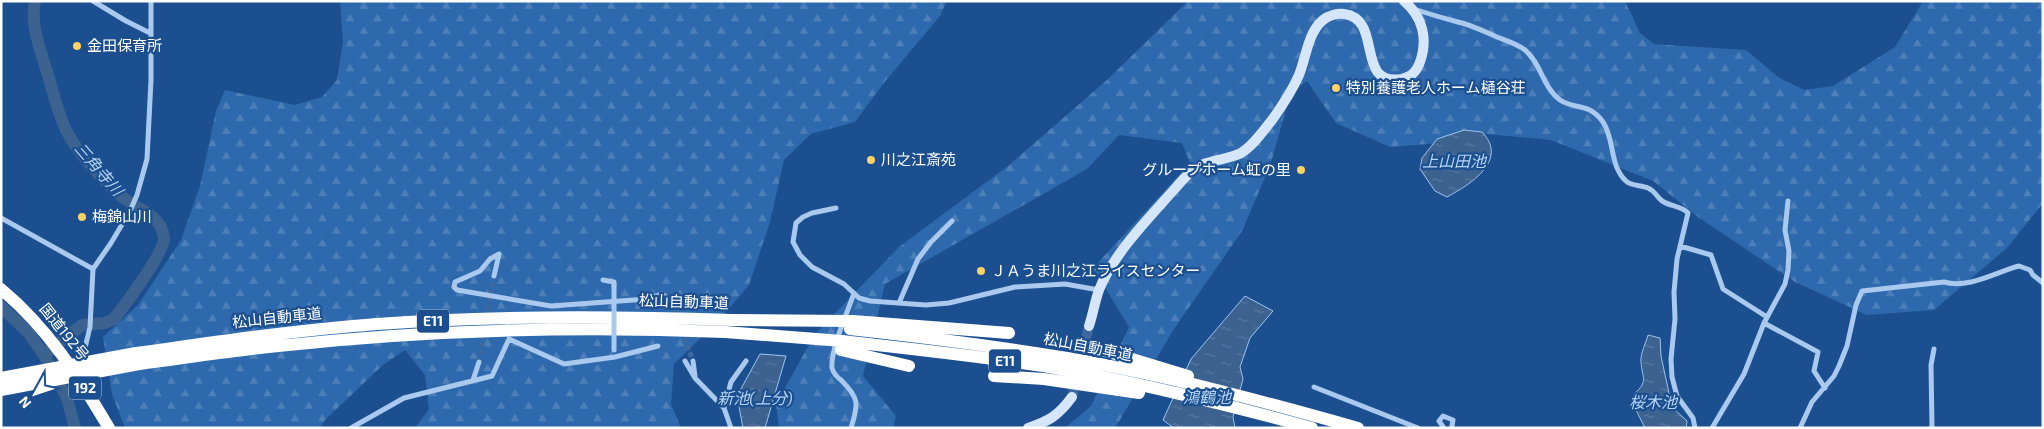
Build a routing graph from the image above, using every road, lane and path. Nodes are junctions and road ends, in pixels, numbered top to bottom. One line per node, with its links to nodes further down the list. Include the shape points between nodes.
1 (93, 1): 5 (street)
2 (150, 1): 5 (street)
3 (1404, 1): 4 (street)
4 (1414, 9): 10 (street, via 1459,22 1526,51 1559,99 1593,111 1602,121 1607,129 1613,159 1627,183 1646,187 1662,201 1684,208 1688,213); 16 (street, via 1424,34 1422,55 1415,72 1398,79 1386,77 1376,70 1366,32 1354,17 1338,14 1324,19 1317,26 1286,100 1250,146 1240,153 1192,170 1115,260)
5 (150, 33): 11 (street, via 147,159 138,195)
6 (1788, 201): 20 (street, via 1785,230 1788,270 1785,284)
7 (836, 208): 17 (street, via 796,222 793,242 800,255 812,266)
8 (1, 218): 11 (street)
9 (952, 221): 19 (street, via 918,259)
10 (1680, 246): 20 (street, via 1711,255 1723,289); 59 (street, via 1674,292 1672,377 1677,396 1693,418)
11 (92, 269): 36 (street, via 90,327 85,348)
12 (494, 276): 18 (street, via 499,254 480,271 455,282 454,287 551,306 647,300 662,294)
13 (603, 280): 29 (street, bridge, via 614,282)
14 (2043, 284): 43 (street, via 2030,270 2019,266 1981,280 1862,290 1842,359)
15 (1, 289): 36 (highway, 国道192号 / 192, via 49,336)
16 (1099, 290): 19 (street, via 1046,284 1015,286 949,303); 23 (street)
17 (854, 293): 19 (street, via 870,301); 53 (street, via 832,356 832,369 854,392 857,403)
18 (670, 300)
19 (899, 302)
20 (1767, 317): 21 (street)
21 (1764, 323): 43 (street, via 1818,352 1814,371); 48 (street, via 1744,374)
22 (850, 325): 24 (highway); 30 (highway, 松山自動車道 / E11, bridge, via 625,316 496,318 377,324 275,334); 41 (highway, 松山自動車道 / E11, via 1069,358)
23 (1089, 326)
24 (1009, 333)
25 (1079, 343): 41 (highway)
26 (841, 345): 30 (highway, 松山自動車道 / E11, via 661,329 492,330); 35 (highway); 41 (highway, 松山自動車道 / E11, via 948,352)
27 (658, 346): 29 (street)
28 (1934, 349): 63 (street, via 1931,365)
29 (615, 357): 40 (street, via 564,364 509,339 492,376)
30 (138, 359): 38 (highway, 松山自動車道 / E11, bridge); 44 (highway, 松山自動車道 / E11, bridge)
31 (686, 361): 39 (street)
32 (746, 361): 47 (street, via 732,382)
33 (479, 362): 40 (street)
34 (693, 362): 39 (street)
35 (909, 366)
36 (72, 368): 50 (highway, 国道192号 / 192)
37 (994, 376): 41 (highway)
38 (1, 378)
39 (695, 378): 47 (street)
40 (473, 380): 51 (street, via 404,398)
41 (1170, 384): 46 (highway); 46 (highway, 松山自動車道 / E11)
42 (1314, 387): 57 (street)
43 (1824, 388): 62 (street, via 1812,402)
44 (1, 390)
45 (1072, 397): 54 (street, via 1052,418)
46 (1248, 403): 55 (highway, 松山自動車道 / E11); 56 (highway, 松山自動車道 / E11)
47 (724, 408): 52 (street)
48 (1720, 416): 60 (street); 61 (street)
49 (1452, 426): 58 (street, via 1453,420 1443,416 1439,421)
50 (109, 428)
51 (352, 428)
52 (731, 428)
53 (851, 428)
54 (1028, 428)
55 (1312, 428)
56 (1358, 428)
57 (1418, 428)
58 (1444, 428)
59 (1695, 428)
60 (1712, 428)
61 (1717, 428)
62 (1800, 428)
63 (1932, 428)

